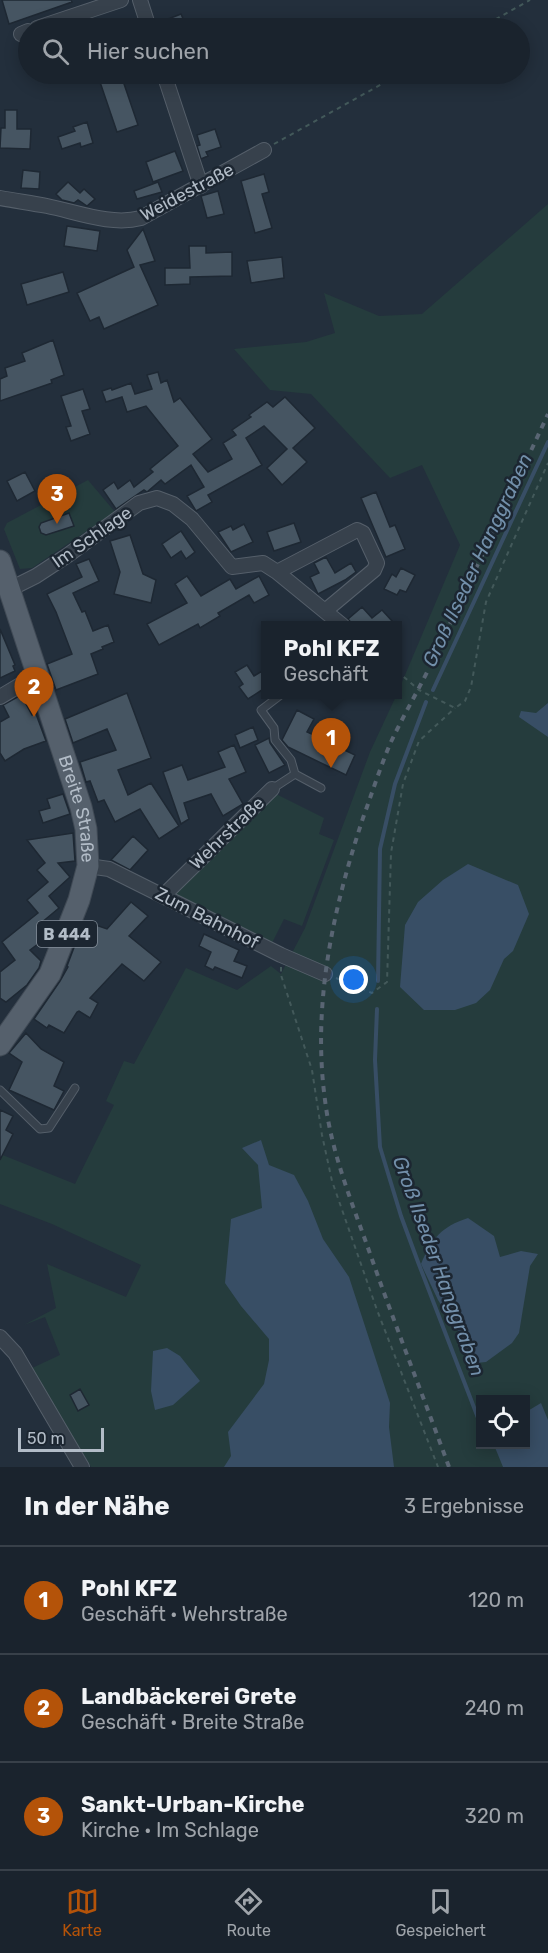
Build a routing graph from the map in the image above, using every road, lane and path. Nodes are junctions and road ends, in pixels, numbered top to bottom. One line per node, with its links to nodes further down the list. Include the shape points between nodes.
1 (121, 0): 4 (street)
2 (140, 0): 5 (street)
3 (530, 0): 6 (path)
4 (67, 18)
5 (146, 18)
6 (498, 18)
7 (167, 84): 10 (street)
8 (382, 84): 9 (path)
9 (264, 150): 10 (street, Weidestraße)
10 (201, 186): 11 (street, Weidestraße, via 132,220)
11 (0, 198)
12 (548, 463): 21 (path, via 486,602 471,687 465,701)
13 (277, 572): 14 (street, Im Schlage, via 263,563 232,567 192,519 173,504 157,498 139,504 36,576); 15 (street, Im Schlage); 15 (street, via 357,530 363,533 377,563 374,570)
14 (4, 578): 17 (main road, Breite Straße / B 444)
15 (325, 611): 16 (street, Im Schlage)
16 (337, 621)
17 (37, 675): 19 (street); 25 (main road, Breite Straße / B 444, via 81,807)
18 (402, 675): 21 (path, via 419,690)
19 (0, 697)
20 (275, 699): 22 (lane, via 261,710 274,728 275,740 291,760)
21 (455, 708): 28 (path, via 419,741 403,784 392,853 387,982 372,993)
22 (295, 774): 23 (lane); 24 (lane, Wehrstraße)
23 (321, 788)
24 (272, 789): 26 (street, Wehrstraße)
25 (88, 866): 26 (street, Zum Bahnhof, via 109,869); 29 (main road, Breite Straße / B 444, via 80,900 50,974)
26 (163, 896): 27 (street, Zum Bahnhof)
27 (282, 956): 28 (street, Zum Bahnhof); 34 (path, via 281,975 312,1070 332,1181)
28 (325, 974)
29 (0, 1045)
30 (75, 1088): 31 (lane, via 49,1128 40,1129)
31 (0, 1090)
32 (0, 1337): 33 (street, via 15,1353)
33 (82, 1467)
34 (438, 1467)

